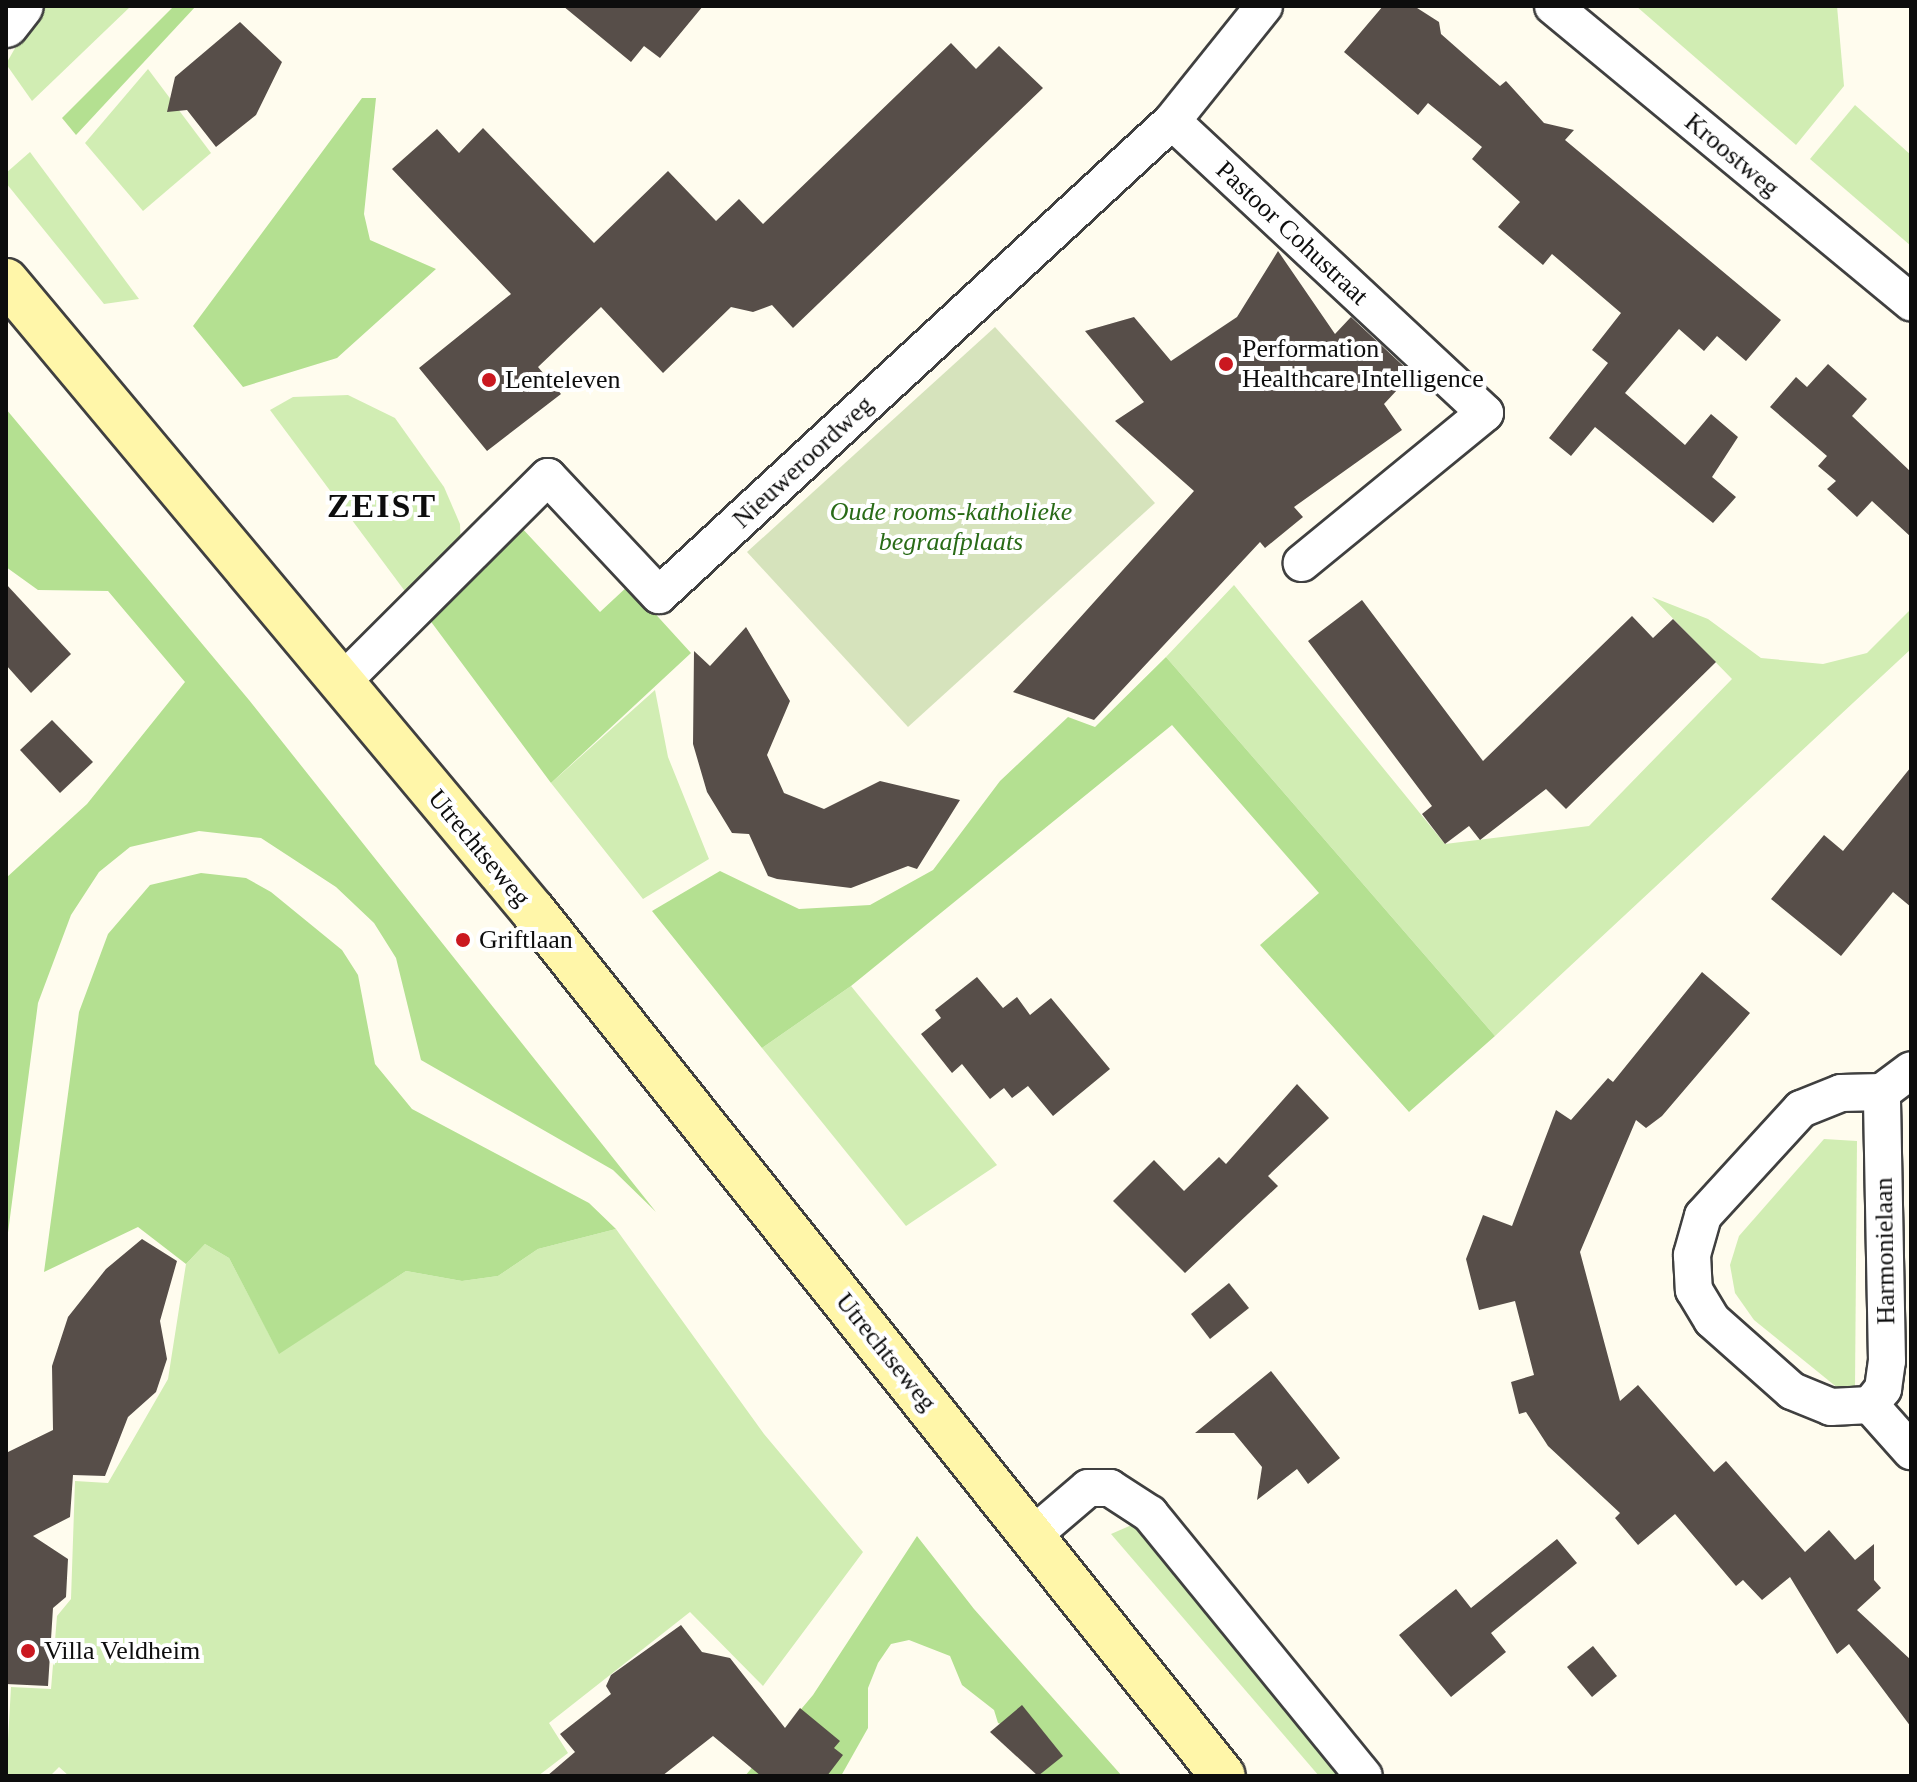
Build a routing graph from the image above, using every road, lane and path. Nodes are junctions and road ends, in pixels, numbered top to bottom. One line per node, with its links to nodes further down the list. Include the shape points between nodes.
1 (21, 6): 4 (street)
2 (1264, 6): 5 (street, Nieuweroordweg)
3 (1553, 6): 7 (street, Kroostweg)
4 (6, 25)
5 (1172, 121): 8 (street, Pastoor Cohustraat, via 1485,413); 9 (street, Nieuweroordweg, via 659,595 548,477)
6 (6, 281): 9 (main road, Utrechtseweg)
7 (1911, 302)
8 (1302, 563)
9 (341, 683): 14 (main road, Utrechtseweg)
10 (1911, 1070): 11 (street)
11 (1882, 1092): 12 (street, Harmonielaan, via 1887,1361 1883,1389); 12 (street, via 1841,1093 1801,1109 1703,1216 1692,1255 1694,1290 1712,1320 1792,1391 1831,1407)
12 (1870, 1405): 13 (street)
13 (1911, 1451)
14 (1033, 1535): 15 (main road, Utrechtseweg); 16 (street, via 1088,1488 1110,1488 1150,1514)
15 (1223, 1776)
16 (1364, 1776)

